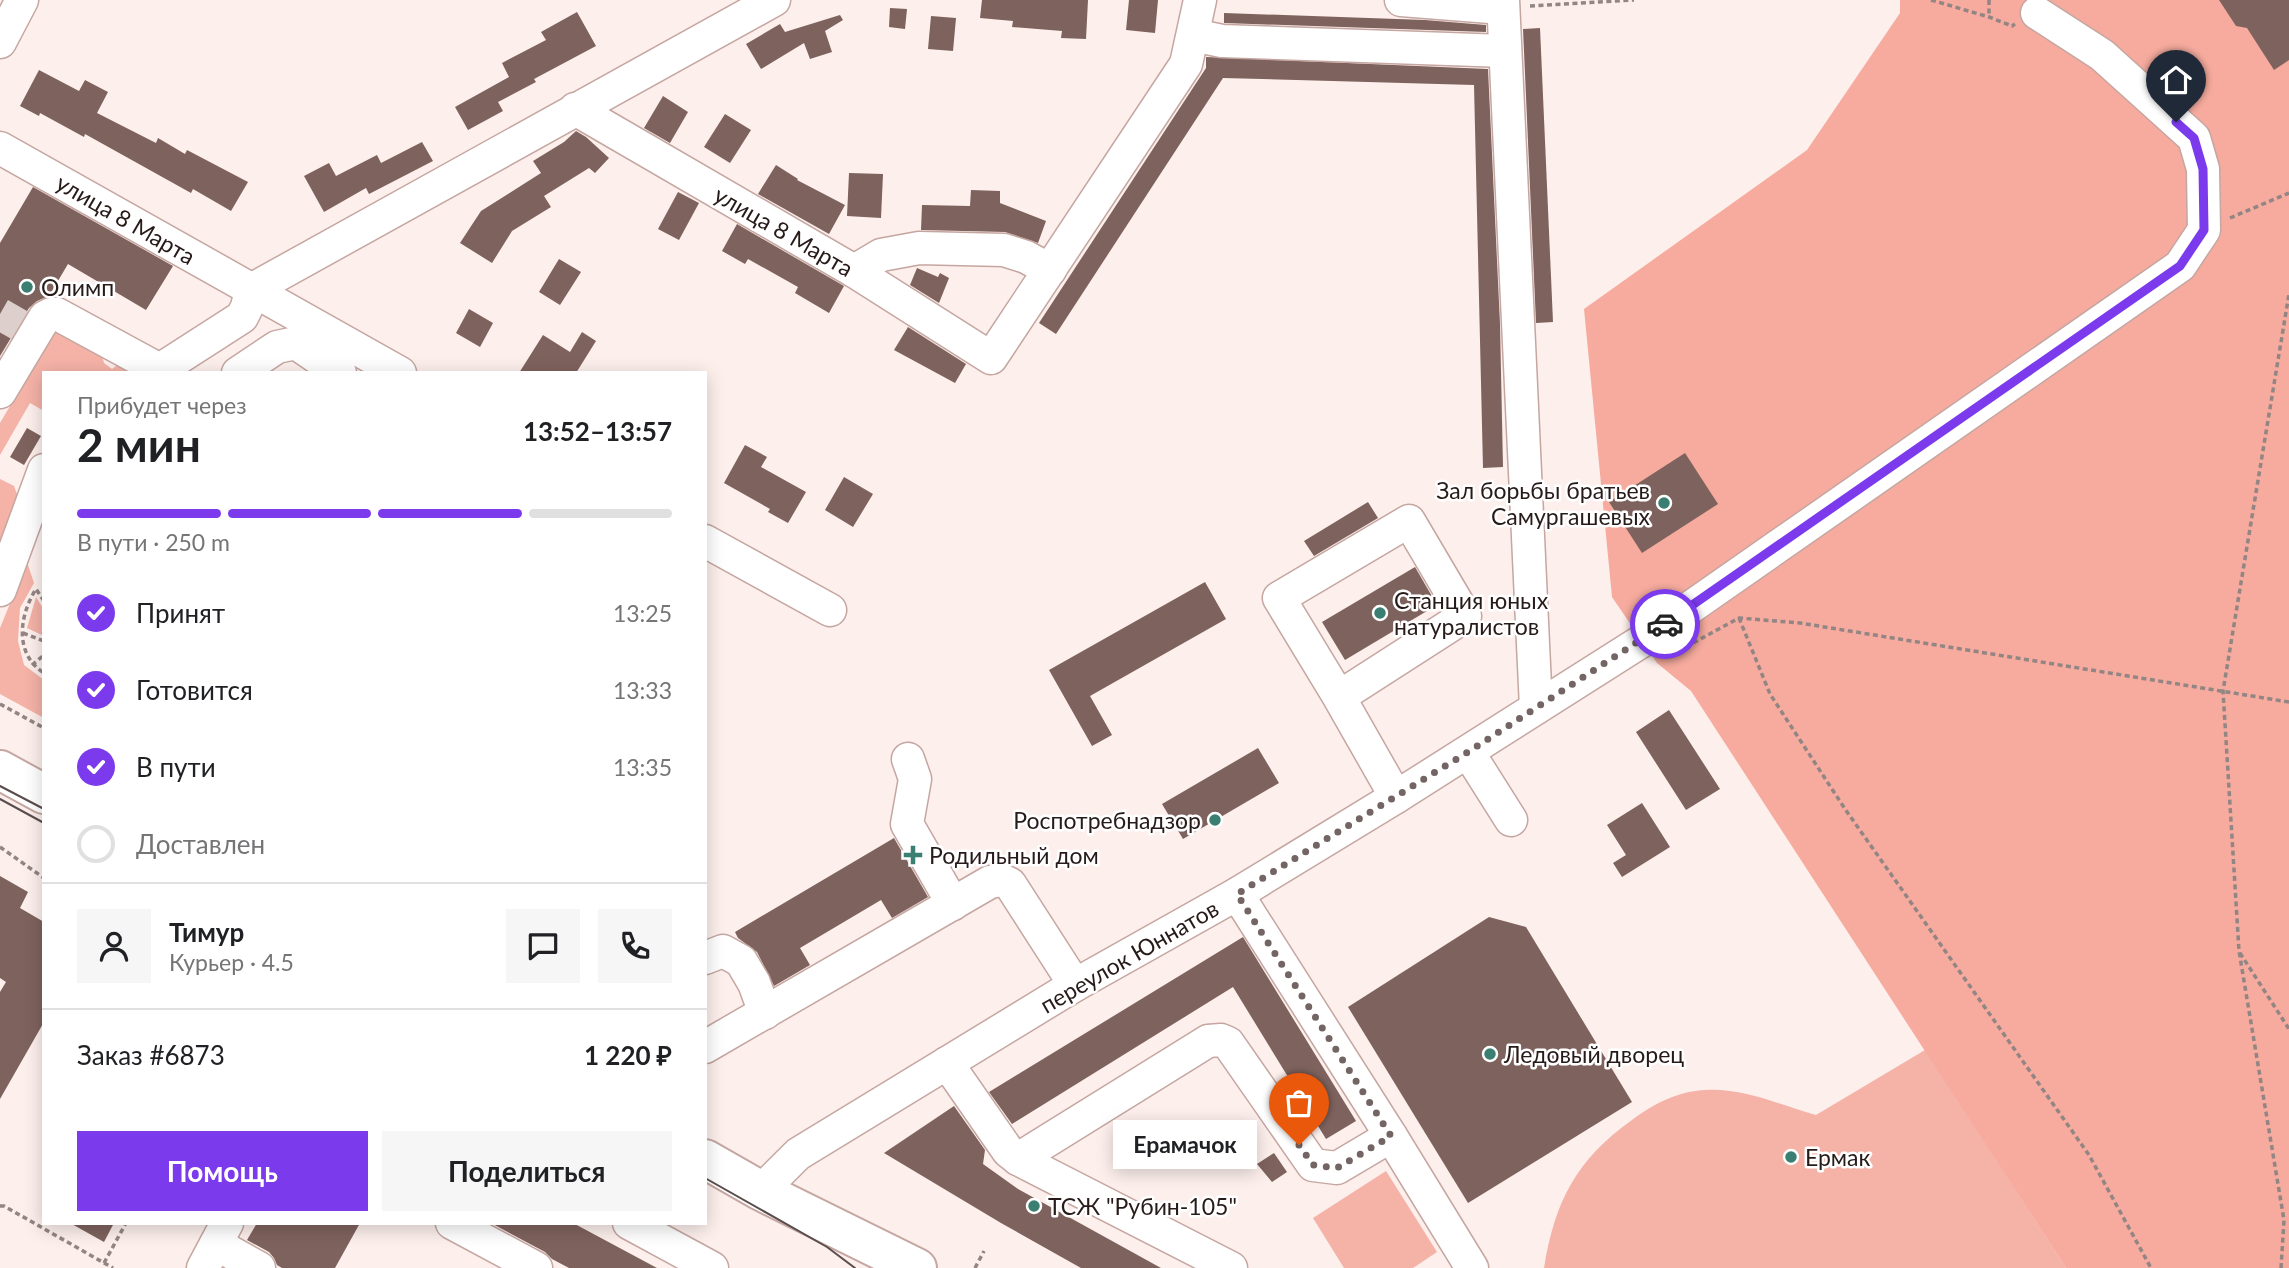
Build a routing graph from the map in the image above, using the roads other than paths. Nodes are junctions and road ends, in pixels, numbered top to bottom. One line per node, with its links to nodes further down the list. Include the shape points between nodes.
1 (22, 0): 8 (street)
2 (774, 0): 10 (street)
3 (1200, 0): 7 (street)
4 (1401, 0): 5 (street)
5 (1503, 4): 9 (street)
6 (2025, 19): 25 (street, переулок Юннатов, via 2102,55 2194,138 2203,169 2204,230 2180,266 1651,651)
7 (1193, 35): 9 (street, via 1222,41); 12 (street, via 1186,64)
8 (0, 42)
9 (1505, 51): 25 (street)
10 (575, 109): 13 (street, улица 8 Марта); 14 (street)
11 (0, 148): 14 (street, улица 8 Марта)
12 (1051, 270): 13 (street, via 1004,250 919,248 881,255); 13 (street, улица 8 Марта, via 991,358)
13 (854, 271)
14 (251, 290): 15 (street, via 243,317); 18 (street, улица 8 Марта)
15 (157, 371): 19 (street, via 51,314 31,332)
16 (241, 371): 17 (street, via 276,347 296,342)
17 (337, 371)
18 (396, 371)
19 (0, 392)
20 (42, 475): 22 (street)
21 (707, 542): 23 (street)
22 (1, 582)
23 (830, 610)
24 (1339, 697): 24 (street, via 1279,598 1409,521 1465,616); 30 (street)
25 (1536, 708): 26 (street, переулок Юннатов)
26 (1468, 752): 30 (street, переулок Юннатов); 31 (street)
27 (908, 759): 33 (street, via 915,779 907,824)
28 (0, 770): 29 (main road)
29 (42, 793)
30 (1396, 797): 32 (street, переулок Юннатов)
31 (1511, 820)
32 (1237, 894): 35 (street, переулок Юннатов); 39 (street)
33 (953, 904): 35 (street, via 990,882 1010,884); 36 (street)
34 (707, 957): 36 (street, via 723,951 741,961)
35 (1075, 985): 38 (street, переулок Юннатов)
36 (765, 1013): 37 (street)
37 (707, 1046)
38 (947, 1063): 40 (street); 42 (street, переулок Юннатов, via 798,1154)
39 (1391, 1136): 40 (street, via 1337,1168 1313,1165 1228,1043 1220,1040 1208,1041); 51 (street)
40 (1018, 1159): 50 (street)
41 (707, 1160): 42 (main road)
42 (761, 1191): 49 (main road)
43 (456, 1225): 47 (street)
44 (633, 1225): 48 (street)
45 (215, 1245): 46 (street)
46 (259, 1268)
47 (536, 1268)
48 (712, 1268)
49 (917, 1268)
50 (1231, 1268)
51 (1472, 1268)

